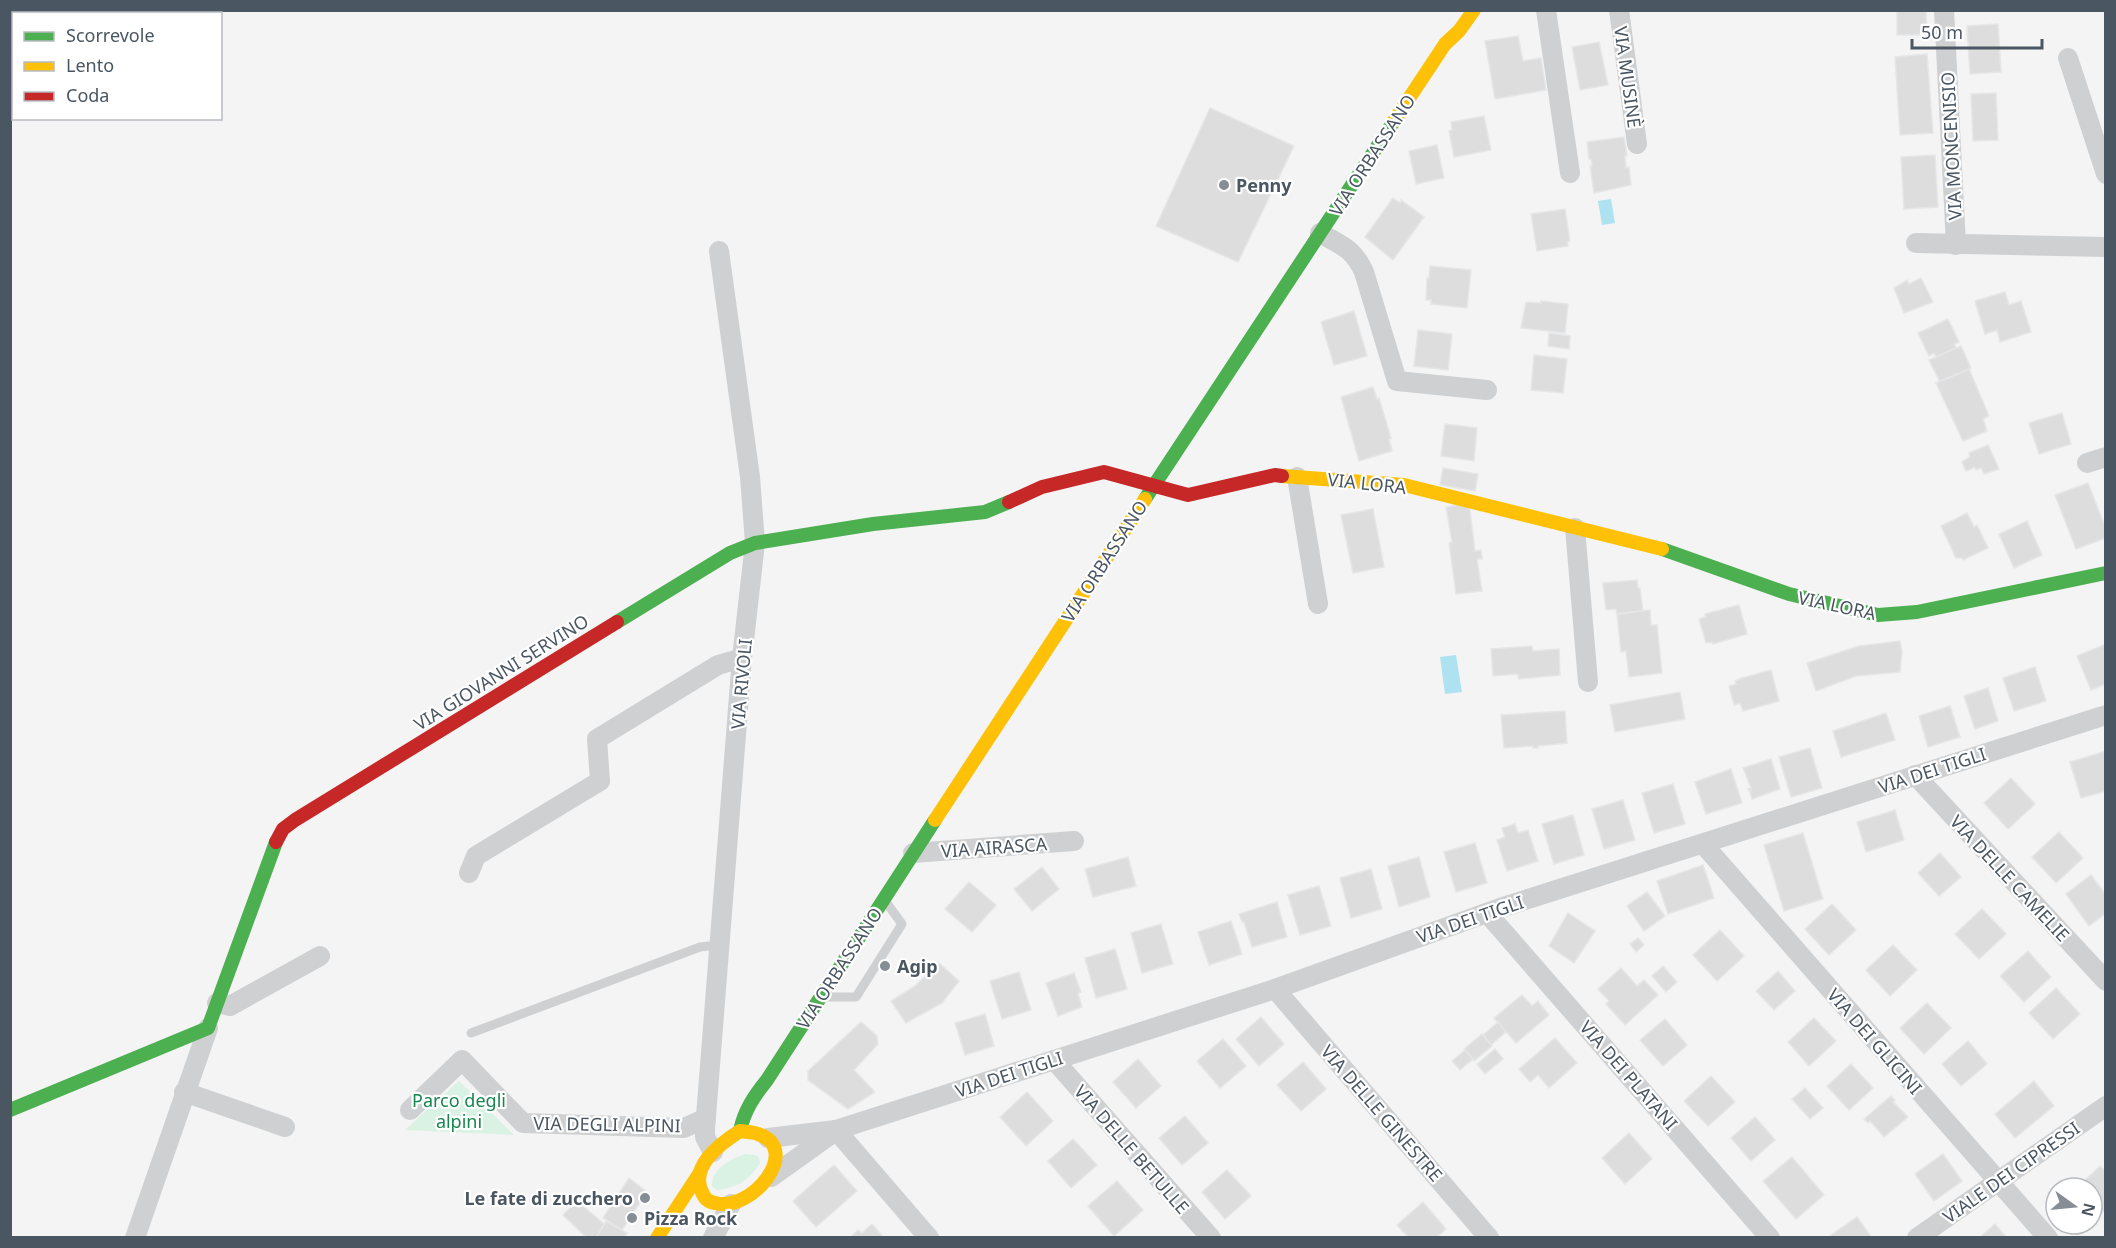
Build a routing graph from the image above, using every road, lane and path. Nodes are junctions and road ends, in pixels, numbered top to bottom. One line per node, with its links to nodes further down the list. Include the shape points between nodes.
1 (1460, 10): 6 (street, VIA ORBASSANO)
2 (1474, 10): 6 (street, VIA ORBASSANO)
3 (1546, 10): 9 (street)
4 (1619, 10): 8 (street, VIA MUSINÈ)
5 (1944, 10): 13 (street, VIA MONCENISIO)
6 (1445, 44): 11 (street, VIA ORBASSANO)
7 (2068, 58): 10 (street)
8 (1637, 144)
9 (1570, 173)
10 (2106, 174)
11 (1320, 233): 16 (street, via 1357,256 1397,381); 18 (street, VIA ORBASSANO)
12 (1916, 243): 13 (street, VIA MONCENISIO)
13 (1956, 245): 14 (street, VIA MONCENISIO)
14 (2106, 247)
15 (719, 251): 20 (street, VIA RIVOLI, via 750,477)
16 (1487, 390)
17 (1297, 477): 18 (street, VIA LORA, via 1275,475 1188,495); 19 (street, VIA LORA, via 1404,485); 22 (street)
18 (1155, 484): 20 (street, VIA GIOVANNI SERVINO, via 1104,472 1042,487 985,512 873,524); 29 (street, VIA ORBASSANO)
19 (1575, 528): 21 (street, VIA LORA, via 1677,553 1790,594 1878,615 1917,612); 24 (street)
20 (755, 543): 23 (street, VIA RIVOLI); 38 (street, VIA GIOVANNI SERVINO, via 720,559 283,829)
21 (2106, 573)
22 (1318, 604)
23 (742, 658): 30 (street, via 718,664 597,739 600,781 476,856); 33 (street, VIA RIVOLI)
24 (1587, 682)
25 (2106, 715): 26 (street, VIA DEI TIGLI)
26 (1916, 775): 28 (street, VIA DEI TIGLI); 35 (street, VIA DELLE CAMELIE)
27 (1074, 841): 29 (street, VIA AIRASCA)
28 (1702, 844): 32 (street, VIA DEI TIGLI); 55 (street, VIA DEI GLICINI)
29 (913, 853): 31 (street, VIA ORBASSANO)
30 (469, 873)
31 (884, 899): 37 (street, VIA ORBASSANO); 37 (lane, via 902,924 856,997)
32 (1487, 913): 36 (street, VIA DEI TIGLI); 66 (street, VIA DEI PLATANI)
33 (719, 945): 40 (lane, via 700,948); 47 (street, VIA RIVOLI)
34 (320, 956): 38 (street, via 230,1006)
35 (2106, 981)
36 (1275, 989): 41 (street, VIA DEI TIGLI); 65 (street, VIA DELLE GINESTRE)
37 (819, 997): 42 (street, VIA ORBASSANO)
38 (217, 1003): 39 (street, VIA GIOVANNI SERVINO)
39 (208, 1028): 43 (street); 45 (street)
40 (471, 1033)
41 (1054, 1060): 50 (street, VIA DEI TIGLI); 64 (street, VIA DELLE BETULLE)
42 (766, 1080): 49 (street, VIA ORBASSANO); 51 (street, VIA ORBASSANO, via 749,1101)
43 (184, 1092): 48 (street); 58 (street)
44 (2106, 1106): 55 (street, VIALE DEI CIPRESSI)
45 (10, 1110)
46 (410, 1110): 47 (street, VIA DEGLI ALPINI, via 462,1060 523,1123 684,1128)
47 (706, 1118): 51 (street); 52 (street, VIA RIVOLI, via 705,1137)
48 (285, 1127)
49 (763, 1127): 50 (street, VIA DEI TIGLI); 51 (street); 54 (street, VIA ORBASSANO, via 776,1156)
50 (836, 1130): 54 (street, VIA DEI TIGLI); 63 (street)
51 (740, 1131): 52 (street)
52 (713, 1152): 53 (street)
53 (699, 1174): 57 (street); 59 (street)
54 (771, 1177): 56 (street, via 750,1196)
55 (1999, 1181): 67 (street, VIALE DEI CIPRESSI); 68 (street, VIA DEI GLICINI)
56 (731, 1204): 57 (street); 62 (street)
57 (699, 1205): 60 (street); 61 (street)
58 (135, 1238)
59 (657, 1238)
60 (668, 1238)
61 (706, 1238)
62 (713, 1238)
63 (929, 1238)
64 (1210, 1238)
65 (1490, 1238)
66 (1770, 1238)
67 (1917, 1238)
68 (2048, 1238)

